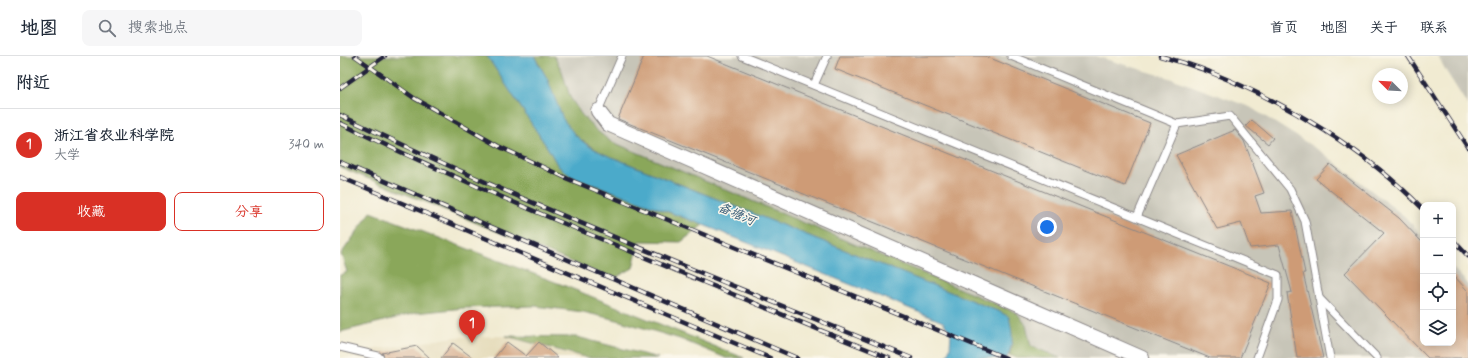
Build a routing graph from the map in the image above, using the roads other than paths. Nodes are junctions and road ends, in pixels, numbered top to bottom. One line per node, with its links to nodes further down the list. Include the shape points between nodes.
1 (622, 56): 6 (lane)
2 (742, 56): 5 (lane)
3 (827, 56): 5 (lane)
4 (1011, 56): 7 (lane)
5 (814, 85): 8 (lane)
6 (598, 111): 12 (street, via 608,124)
7 (1177, 124): 8 (lane); 9 (lane, via 1230,116 1290,189 1305,221)
8 (1137, 218): 13 (lane, via 1278,275 1278,300)
9 (1319, 298): 14 (lane); 15 (lane)
10 (340, 347): 11 (lane)
11 (380, 358)
12 (1142, 358)
13 (1257, 358)
14 (1330, 358)
15 (1377, 358)

